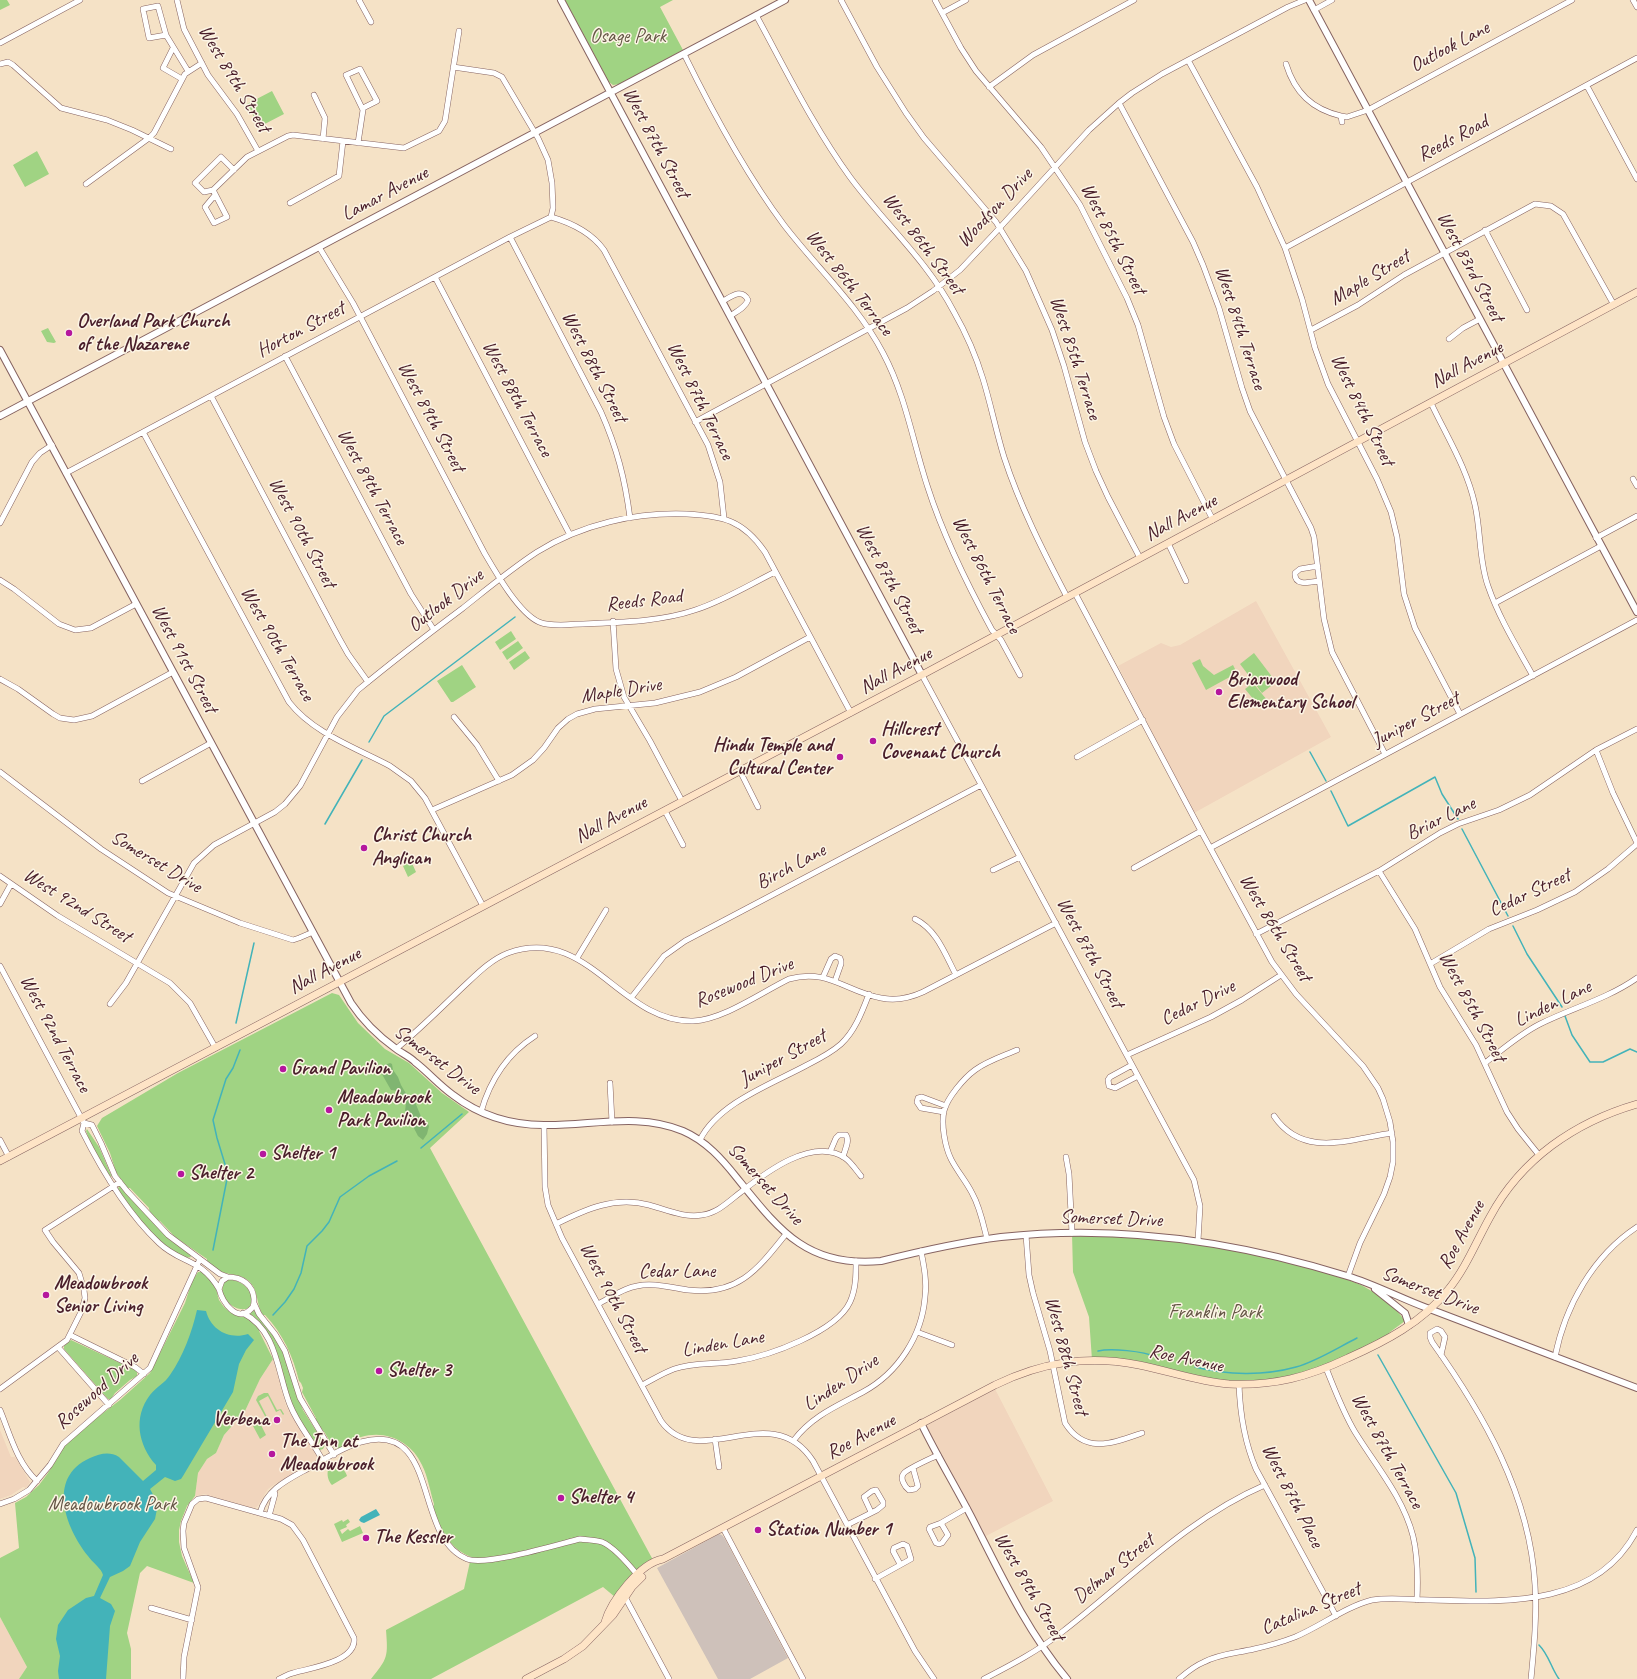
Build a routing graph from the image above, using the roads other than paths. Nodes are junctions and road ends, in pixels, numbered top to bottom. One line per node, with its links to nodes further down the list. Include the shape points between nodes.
1 (80, 0): 22 (street)
2 (177, 0): 27 (street, West 89th Street, via 184,29)
3 (360, 0): 19 (street)
4 (561, 0): 35 (street, West 87th Street)
5 (785, 0): 18 (street, Lamar Avenue)
6 (841, 0): 55 (street, West 85th Terrace, via 906,114 971,191)
7 (935, 0): 17 (street, West 85th Street)
8 (966, 0): 17 (street)
9 (1134, 0): 34 (street, via 1033,55)
10 (1305, 0): 26 (street, Woodson Drive)
11 (1309, 0): 16 (street, West 83rd Street)
12 (1332, 0): 16 (street)
13 (1572, 0): 39 (street, Outlook Lane)
14 (1633, 0): 15 (street)
15 (1637, 6)
16 (1314, 10): 39 (street, West 83rd Street)
17 (942, 13): 34 (street, West 85th Street, via 961,48)
18 (756, 15): 24 (street, Lamar Avenue); 62 (street, West 86th Street, via 830,148 863,193 917,255)
19 (371, 22)
20 (459, 31): 30 (street, West 89th Street)
21 (166, 35): 21 (street, via 158,6 143,9 149,38); 23 (street)
22 (0, 43)
23 (173, 48): 31 (street); 32 (street, via 163,68)
24 (684, 54): 35 (street, Lamar Avenue); 70 (street, West 86th Terrace, via 763,196)
25 (1637, 58): 33 (street, Reeds Road)
26 (1188, 60): 37 (street, Woodson Drive, via 1147,83); 59 (street, West 84th Street, via 1257,187)
27 (202, 63): 31 (street); 46 (street, West 89th Street, via 211,80 240,117)
28 (0, 64): 41 (street, via 8,62 13,65 61,108 107,120)
29 (1286, 64): 39 (street, Outlook Lane, via 1292,82 1304,98 1320,108 1342,119)
30 (453, 67): 40 (street, via 494,73 502,77); 44 (street, West 89th Street, via 445,121 439,131 404,148)
31 (188, 71): 32 (street)
32 (182, 79): 41 (street)
33 (1587, 86): 49 (street); 50 (street, Reeds Road)
34 (989, 87): 47 (street, West 85th Street)
35 (611, 92): 40 (street, Lamar Avenue); 64 (street, West 87th Street)
36 (314, 95): 42 (street, via 325,118)
37 (1119, 103): 47 (street, Woodson Drive); 87 (street, West 84th Terrace, via 1193,242 1219,308 1250,411)
38 (363, 108): 38 (street, via 346,75 360,69 377,100); 44 (street)
39 (1368, 110): 50 (street, West 83rd Street)
40 (534, 133): 54 (street, via 543,148 551,172); 58 (street, Lamar Avenue)
41 (149, 138): 45 (street); 51 (street)
42 (323, 139): 43 (street, West 89th Street); 46 (street, West 89th Street, via 293,135)
43 (343, 141): 44 (street, West 89th Street); 53 (street, via 339,176)
44 (358, 143)
45 (171, 149)
46 (258, 151): 48 (street, West 89th Street, via 247,157)
47 (1055, 166): 55 (street, Woodson Drive); 92 (street, West 85th Street, via 1080,205 1128,298 1174,444)
48 (234, 170): 52 (street, West 89th Street); 52 (street, via 221,157 195,183 204,192)
49 (1637, 179)
50 (1407, 183): 59 (street, Reeds Road); 60 (street, West 83rd Street)
51 (86, 184)
52 (214, 193): 52 (street, West 89th Street, via 226,217 214,223 205,207)
53 (290, 203)
54 (551, 217): 57 (street, Horton Street); 81 (street, West 87th Terrace, via 581,229 601,246)
55 (999, 229): 62 (street, Woodson Drive, via 965,265); 98 (street, West 85th Terrace, via 1019,258 1042,305 1060,352 1085,442 1096,471)
56 (1485, 230): 60 (street, Maple Street); 65 (street, Maple Street, via 1536,204 1550,206 1563,214); 66 (street)
57 (510, 238): 61 (street, Horton Street); 90 (street, West 88th Street, via 606,423 623,472)
58 (318, 247): 67 (street, West 89th Street); 78 (street, Lamar Avenue)
59 (1285, 248): 71 (street, West 84th Street)
60 (1445, 253): 69 (street, West 83rd Street); 71 (street, Maple Street)
61 (435, 277): 67 (street, Horton Street); 94 (street, West 88th Terrace)
62 (939, 287): 70 (street, Woodson Drive); 106 (street, West 86th Street, via 954,311 974,354 1003,455 1022,507)
63 (1637, 292): 65 (main road, Nall Avenue)
64 (722, 301): 68 (street, West 87th Street); 68 (street, via 736,294 746,295 747,304)
65 (1614, 305): 75 (main road, Nall Avenue)
66 (1526, 310)
67 (360, 316): 74 (street, Horton Street); 101 (street, West 89th Street)
68 (730, 316): 76 (street, West 87th Street)
69 (1480, 319): 72 (street); 75 (street, West 83rd Street)
70 (869, 329): 76 (street, Woodson Drive); 114 (street, West 86th Terrace, via 884,354 902,398 937,516 964,577)
71 (1311, 330): 83 (street, West 84th Street, via 1328,384)
72 (1449, 339)
73 (0, 350): 78 (street, West 91st Street)
74 (285, 356): 77 (street, Horton Street); 113 (street, West 89th Terrace, via 410,594)
75 (1503, 364): 79 (main road, Nall Avenue); 95 (street, West 83rd Street)
76 (767, 384): 81 (street, Woodson Drive); 117 (street, West 87th Street)
77 (212, 396): 82 (street, Horton Street); 121 (street, West 90th Street, via 339,638)
78 (28, 401): 80 (street, Lamar Avenue); 84 (street, West 91st Street)
79 (1431, 403): 83 (main road, Nall Avenue); 108 (street, via 1458,455 1470,487 1487,584)
80 (0, 416)
81 (695, 422): 91 (street, West 87th Terrace, via 708,445 716,467)
82 (143, 432): 85 (street, Horton Street); 128 (street, West 90th Terrace, via 289,702 304,719)
83 (1358, 442): 87 (main road, Nall Avenue); 124 (street, West 84th Street, via 1392,512 1404,594 1414,628)
84 (52, 445): 85 (street, West 91st Street); 93 (street, via 32,462)
85 (66, 473): 109 (street, West 91st Street)
86 (1633, 479): 88 (street)
87 (1286, 481): 92 (main road, Nall Avenue); 99 (street, West 84th Terrace, via 1311,528)
88 (1637, 486)
89 (1637, 516): 95 (street)
90 (630, 518): 91 (street, Outlook Drive, via 671,514); 94 (street, Outlook Drive)
91 (724, 518): 100 (street, via 750,534 765,552)
92 (1213, 520): 96 (main road, Nall Avenue)
93 (0, 523)
94 (570, 535): 101 (street, Outlook Drive, via 538,552)
95 (1596, 538): 97 (street, West 83rd Street)
96 (1168, 543): 98 (main road, Nall Avenue); 103 (street)
97 (1601, 546): 108 (street); 110 (street, West 83rd Street)
98 (1140, 558): 105 (main road, Nall Avenue)
99 (1318, 566): 104 (street, West 84th Terrace); 104 (street, via 1300,569 1295,573 1295,577 1302,583)
100 (776, 572): 112 (street, Reeds Road, via 695,610 663,618); 115 (street)
101 (500, 579): 107 (street, West 89th Street); 113 (street, Outlook Drive)
102 (0, 580): 109 (street, via 59,624 75,630 91,628)
103 (1186, 581)
104 (1320, 581): 131 (street, West 84th Terrace, via 1324,618 1332,652)
105 (1075, 593): 106 (main road, Nall Avenue); 126 (street, West 86th Street)
106 (1067, 597): 114 (main road, Nall Avenue)
107 (516, 601): 112 (street, Reeds Road, via 532,618 549,624)
108 (1495, 603): 119 (street)
109 (136, 604): 116 (street, West 91st Street)
110 (1637, 612)
111 (1637, 620): 119 (street, Juniper Street)
112 (613, 621): 122 (street, via 616,669)
113 (434, 630): 121 (street, Outlook Drive)
114 (996, 634): 117 (main road, Nall Avenue); 118 (street, West 86th Terrace)
115 (810, 637): 122 (street, Maple Drive, via 736,677 707,689 662,701); 123 (street)
116 (173, 672): 120 (street, via 92,716 74,720 60,718); 129 (street, West 91st Street)
117 (922, 675): 123 (main road, Nall Avenue); 137 (street, West 87th Street)
118 (1020, 675)
119 (1533, 676): 124 (street, Juniper Street)
120 (0, 678)
121 (368, 682): 128 (street, Outlook Drive, via 350,699)
122 (628, 706): 136 (street, Maple Drive, via 583,712 568,719 533,760); 138 (street)
123 (851, 713): 133 (main road, Nall Avenue)
124 (1460, 714): 131 (street, Juniper Street)
125 (454, 717): 136 (street, via 477,745)
126 (1143, 720): 132 (street); 143 (street, West 86th Street)
127 (1637, 729): 130 (street, Briar Lane)
128 (327, 734): 140 (street, West 90th Terrace, via 401,773 421,792); 142 (street, Outlook Drive, via 294,794 275,812)
129 (211, 743): 135 (street); 142 (street, West 91st Street)
130 (1596, 750): 144 (street); 150 (street, Briar Lane, via 1530,795 1440,833)
131 (1385, 754): 146 (street, Juniper Street)
132 (1077, 757)
133 (740, 771): 138 (main road, Nall Avenue); 139 (street)
134 (0, 772): 153 (street, Somerset Drive, via 122,865)
135 (142, 781)
136 (499, 781): 140 (street, Maple Drive)
137 (981, 785): 147 (street, West 87th Street); 172 (street, Birch Lane, via 685,940 664,956)
138 (682, 801): 141 (main road, Nall Avenue)
139 (758, 807)
140 (432, 810): 155 (street, West 90th Terrace)
141 (665, 811): 145 (street, Nall Avenue); 155 (main road, Nall Avenue)
142 (254, 824): 153 (street, Outlook Drive, via 214,846 194,863); 159 (street, West 91st Street)
143 (1201, 831): 146 (street, West 86th Street); 148 (street)
144 (1637, 844): 163 (street, Cedar Street, via 1575,892 1489,929)
145 (683, 845)
146 (1210, 848): 160 (street, West 86th Street)
147 (1020, 857): 149 (street); 158 (street, West 87th Street)
148 (1134, 868)
149 (993, 870)
150 (1379, 871): 160 (street, Briar Lane); 163 (street, West 85th Street, via 1410,920)
151 (0, 876): 152 (street, West 92nd Street)
152 (11, 884): 154 (street); 162 (street, West 92nd Street, via 64,920)
153 (175, 896): 159 (street, Somerset Drive, via 240,923 293,940); 162 (street, Outlook Drive)
154 (0, 904)
155 (483, 906): 170 (main road, Nall Avenue)
156 (606, 910): 161 (street)
157 (914, 919): 165 (street, via 934,934)
158 (1056, 923): 165 (street, Rosewood Drive); 178 (street, West 87th Street)
159 (313, 932): 170 (street, West 91st Street)
160 (1256, 934): 166 (street, West 86th Street)
161 (577, 958): 172 (street, Rosewood Drive); 176 (street, Rosewood Drive, via 558,951 533,948 496,959)
162 (138, 963): 173 (street, West 92nd Street); 175 (street, West 92nd Street, via 158,974 180,992 197,1013)
163 (1430, 964): 179 (street, West 85th Street, via 1440,987)
164 (0, 966): 188 (street, West 92nd Terrace)
165 (956, 975): 171 (street, Rosewood Drive, via 924,992 906,998 889,999)
166 (1281, 975): 178 (street, Cedar Drive, via 1211,1017); 191 (street, West 86th Street, via 1371,1077 1387,1110)
167 (823, 977): 169 (street, Rosewood Drive); 169 (street, via 830,959 838,957 841,964); 172 (street, Rosewood Drive, via 812,975 789,978 721,1014 694,1021 655,1014)
168 (1637, 978): 179 (street, Linden Lane, via 1600,999 1538,1025)
169 (835, 981): 171 (street, Rosewood Drive)
170 (339, 983): 175 (main road, Nall Avenue); 176 (street, Somerset Drive, via 359,1014 378,1035)
171 (869, 994): 193 (street, Juniper Street, via 858,1022 842,1044 727,1108 711,1123)
172 (631, 998)
173 (110, 1004)
174 (535, 1036): 185 (street, via 500,1068 489,1088)
175 (216, 1047): 188 (main road, Nall Avenue)
176 (396, 1049): 185 (street, Somerset Drive, via 416,1062 452,1095)
177 (1017, 1050): 184 (street, via 970,1074 958,1086)
178 (1127, 1055): 180 (street, West 87th Street)
179 (1485, 1062): 195 (street, West 85th Street, via 1507,1112)
180 (1132, 1065): 181 (street, West 87th Street); 181 (street, via 1110,1077 1109,1086 1116,1088)
181 (1138, 1076): 210 (street, West 87th Street, via 1196,1187 1200,1206)
182 (610, 1083): 189 (street)
183 (1637, 1104): 195 (main road, Roe Avenue, via 1577,1128)
184 (946, 1106): 186 (street); 186 (street, via 922,1097 916,1102 921,1108)
185 (481, 1112): 190 (street, Somerset Drive, via 505,1121)
186 (944, 1112): 209 (street, via 946,1147 976,1202)
187 (1274, 1116): 191 (street, via 1280,1125 1294,1136 1313,1142 1334,1143)
188 (83, 1121): 197 (main road, Nall Avenue); 201 (street, via 92,1126); 202 (street, via 82,1131)
189 (612, 1122): 190 (street, Somerset Drive); 193 (street, Somerset Drive, via 649,1122 682,1131)
190 (544, 1125): 204 (street, West 90th Street, via 546,1196)
191 (1392, 1133): 215 (street, West 86th Street, via 1390,1177)
192 (0, 1140): 197 (street)
193 (700, 1140): 203 (street, Somerset Drive, via 719,1156)
194 (830, 1152): 196 (street); 196 (street, via 836,1138 839,1135 846,1135 848,1142); 203 (street, via 812,1152 787,1161 769,1170)
195 (1539, 1155): 221 (main road, Roe Avenue, via 1506,1192 1463,1269)
196 (843, 1156): 200 (street)
197 (9, 1157): 199 (main road, Nall Avenue)
198 (1066, 1157): 206 (street)
199 (0, 1161)
200 (861, 1176)
201 (120, 1182): 202 (street); 212 (street, via 168,1235)
202 (114, 1186): 214 (street, via 134,1216 160,1244 171,1253); 225 (street, via 45,1230 79,1272 83,1284 84,1303)
203 (745, 1188): 204 (street, via 720,1208 702,1215 682,1215 641,1203 615,1202 589,1208); 207 (street, Somerset Drive)
204 (556, 1224): 220 (street, West 90th Street)
205 (1637, 1227): 229 (street, via 1606,1254 1586,1280 1569,1312)
206 (1072, 1233): 208 (street, Somerset Drive); 210 (street, Somerset Drive, via 1130,1234)
207 (786, 1234): 213 (street, Somerset Drive, via 812,1250 839,1259); 220 (street, Cedar Lane, via 760,1266 741,1281 729,1286 703,1291 654,1285 637,1286)
208 (1026, 1235): 209 (street, Somerset Drive); 230 (street, West 88th Street, via 1029,1275)
209 (987, 1240): 211 (street, Somerset Drive)
210 (1198, 1241): 215 (street, Somerset Drive, via 1273,1255)
211 (921, 1251): 213 (street, Somerset Drive, via 881,1261); 224 (street, Linden Drive, via 926,1296)
212 (200, 1259): 214 (street, Rosewood Drive); 216 (street)
213 (856, 1261): 234 (street, Linden Lane, via 855,1286 851,1301 838,1319 828,1326 777,1350 737,1362 674,1369)
214 (197, 1265): 218 (street, via 211,1277); 232 (street, Rosewood Drive, via 155,1360)
215 (1348, 1276): 217 (street, Somerset Drive)
216 (228, 1277): 218 (street, via 222,1281); 219 (street, via 246,1282 252,1291)
217 (1369, 1284): 221 (street, Somerset Drive); 223 (street, via 1405,1313)
218 (219, 1289): 222 (street, via 226,1306 234,1312)
219 (254, 1303): 222 (street, via 252,1308); 243 (street, via 283,1347 302,1403)
220 (598, 1304): 234 (street, West 90th Street)
221 (1430, 1309): 223 (main road, Roe Avenue); 229 (street, Somerset Drive)
222 (243, 1313): 245 (street, via 254,1319 266,1334 278,1360 290,1406)
223 (1409, 1325): 231 (main road, Roe Avenue, via 1385,1340)
224 (917, 1332): 226 (street); 242 (street, Linden Drive, via 906,1353 888,1374 813,1420)
225 (70, 1335): 227 (street); 232 (street)
226 (952, 1345)
227 (58, 1347): 236 (street); 237 (street)
228 (1441, 1355): 228 (street, via 1445,1337 1437,1329 1430,1333 1430,1337); 265 (street, via 1477,1410 1508,1474 1530,1543)
229 (1555, 1357): 235 (street, Somerset Drive)
230 (1053, 1364): 233 (main road, Roe Avenue, via 1105,1360 1216,1382); 239 (main road, Roe Avenue, via 1010,1377); 240 (street, West 88th Street, via 1065,1423 1077,1437 1091,1444 1100,1444)
231 (1326, 1368): 233 (main road, Roe Avenue, via 1288,1380); 266 (street, West 87th Terrace, via 1348,1420 1407,1516 1415,1546)
232 (144, 1374): 237 (street, Rosewood Drive)
233 (1239, 1384): 250 (street, West 87th Place, via 1244,1433 1250,1454)
234 (642, 1385): 241 (street, West 90th Street, via 661,1421 672,1433 688,1440)
235 (1637, 1388)
236 (0, 1389)
237 (109, 1405): 249 (street, Rosewood Drive, via 63,1444)
238 (0, 1410): 249 (street, via 22,1462)
239 (921, 1424): 244 (street, West 89th Street); 248 (main road, Roe Avenue)
240 (1142, 1433)
241 (716, 1439): 242 (street, West 90th Street, via 769,1433 780,1434); 246 (street)
242 (794, 1440): 248 (street, West 90th Street, via 808,1453)
243 (334, 1455): 245 (street); 262 (street, via 359,1443 373,1440 391,1442 406,1450 418,1466 429,1504 443,1537 451,1548 466,1558 492,1560 580,1539 604,1543)
244 (938, 1455): 247 (street); 253 (street, West 89th Street)
245 (323, 1461): 251 (street, via 283,1483)
246 (719, 1467)
247 (913, 1468)
248 (821, 1476): 258 (street, West 90th Street); 259 (main road, Roe Avenue)
249 (37, 1481): 252 (street, Rosewood Drive, via 29,1490)
250 (1265, 1485): 268 (street, West 87th Place); 271 (street, Delmar Street, via 1204,1517)
251 (274, 1491): 255 (street, via 265,1499); 256 (street)
252 (0, 1504)
253 (967, 1508): 257 (street); 271 (street, West 89th Street, via 1018,1607)
254 (871, 1512): 258 (street)
255 (260, 1513): 256 (street); 269 (street, via 206,1498 198,1499 192,1504 184,1523 182,1538 198,1587)
256 (269, 1516): 273 (street, via 286,1521 300,1534 352,1634 354,1644 351,1650 324,1665)
257 (942, 1523)
258 (847, 1525): 263 (street, West 90th Street)
259 (722, 1528): 262 (main road, Roe Avenue, via 663,1559); 276 (street)
260 (1637, 1530): 265 (street, Catalina Street, via 1620,1554 1596,1576 1556,1594)
261 (900, 1564): 263 (street)
262 (639, 1576): 264 (main road, Roe Avenue); 270 (main road, Roe Avenue, via 618,1596)
263 (875, 1579): 277 (street, West 90th Street, via 914,1651)
264 (625, 1597): 270 (main road, Roe Avenue); 275 (street)
265 (1536, 1597): 266 (street, Catalina Street, via 1485,1602); 281 (street, via 1536,1630)
266 (1417, 1600): 268 (street, Catalina Street, via 1372,1600)
267 (151, 1608): 269 (street)
268 (1336, 1616): 280 (street, Catalina Street, via 1277,1643 1205,1661)
269 (192, 1620): 272 (street, via 184,1657)
270 (605, 1622): 274 (main road, Roe Avenue, via 595,1636 572,1654)
271 (1042, 1646): 278 (street, Delmar Street, via 1025,1658); 279 (street, West 89th Street)
272 (183, 1679)
273 (279, 1679)
274 (526, 1679)
275 (669, 1679)
276 (804, 1679)
277 (934, 1679)
278 (984, 1679)
279 (1067, 1679)
280 (1178, 1679)
281 (1531, 1679)

